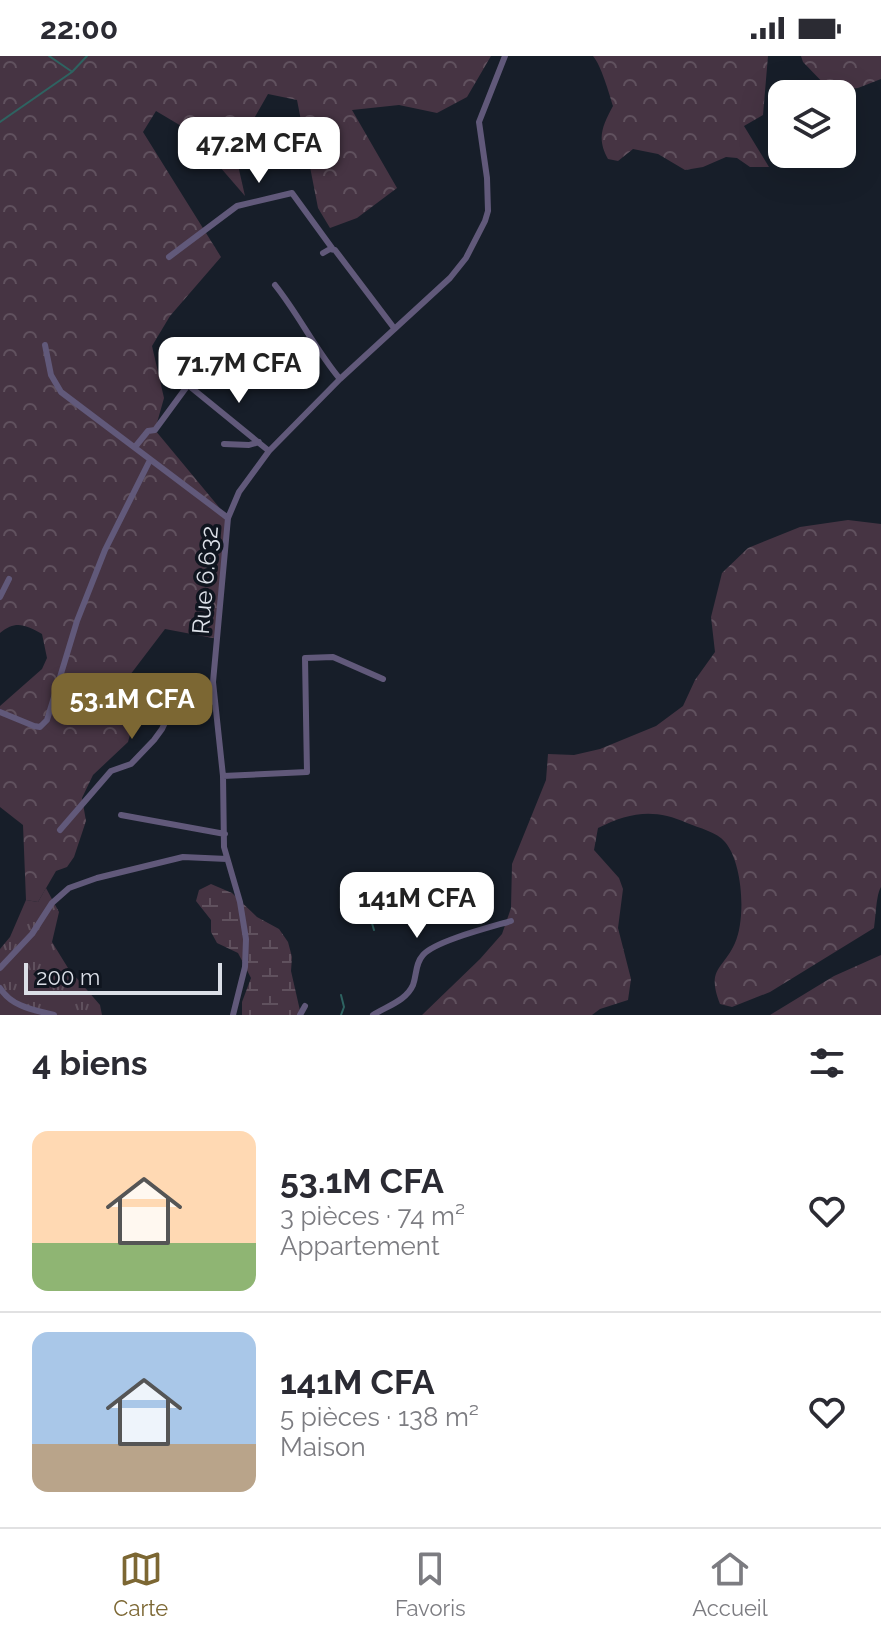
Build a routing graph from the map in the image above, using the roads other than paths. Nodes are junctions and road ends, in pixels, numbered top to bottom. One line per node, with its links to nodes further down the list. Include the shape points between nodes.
1 (505, 56): 6 (street, Rue 6.632, via 479,122 489,194 485,221 456,272)
2 (332, 248): 3 (street); 4 (street, via 292,193 237,206); 6 (street)
3 (323, 253)
4 (169, 257)
5 (275, 285): 9 (street)
6 (394, 328): 9 (street, Rue 6.632)
7 (45, 345): 13 (street, via 61,392)
8 (213, 357): 10 (street)
9 (340, 379): 14 (street, Rue 6.632)
10 (188, 385): 11 (street); 13 (street, via 155,430)
11 (259, 442): 12 (street); 14 (street)
12 (224, 444)
13 (135, 447): 15 (street)
14 (269, 451): 16 (street, Rue 6.632, via 239,492)
15 (150, 460): 16 (street); 21 (street, via 105,550 47,720 34,726)
16 (228, 518): 20 (street, Rue 6.632)
17 (9, 579): 18 (street)
18 (0, 597)
19 (383, 679): 22 (street, via 333,657 305,658 307,772)
20 (215, 702): 22 (street, Rue 6.632); 24 (street, via 177,697 154,740 131,764 111,771)
21 (0, 712)
22 (223, 776): 25 (street, Rue 6.632)
23 (121, 815): 25 (street)
24 (60, 830)
25 (225, 834): 26 (street, Rue 6.632)
26 (227, 859): 28 (street, via 183,857 69,888); 32 (street, Rue 6.632, via 246,939)
27 (511, 921): 34 (street, via 424,953 405,996)
28 (0, 968)
29 (0, 988): 31 (street, via 29,1010)
30 (305, 1006): 33 (street)
31 (54, 1015)
32 (233, 1015)
33 (300, 1015)
34 (373, 1015)

